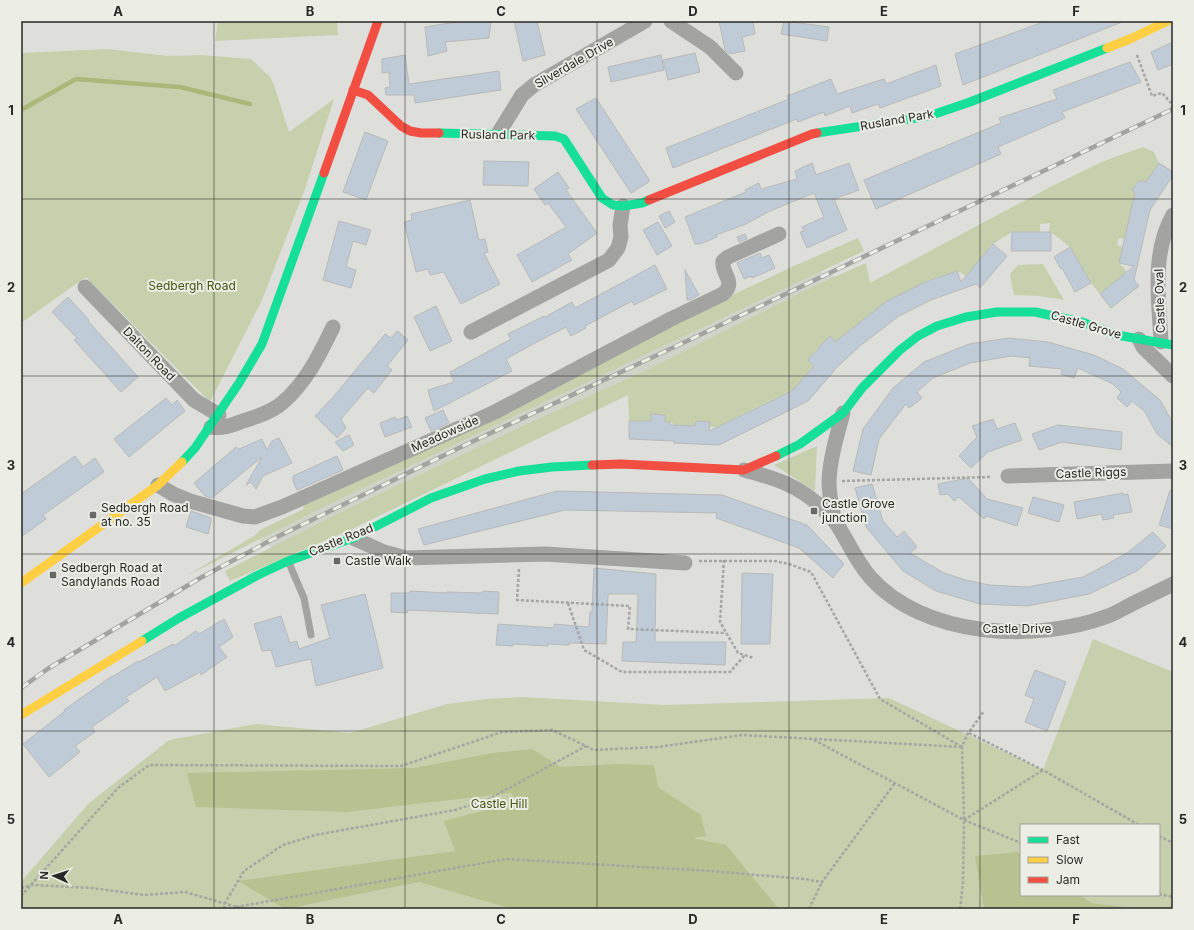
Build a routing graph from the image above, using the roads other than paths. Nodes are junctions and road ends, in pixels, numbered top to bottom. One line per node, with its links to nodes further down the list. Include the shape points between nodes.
1 (378, 21): 6 (main road)
2 (646, 21): 7 (street, Silverdale Drive, via 534,85 522,95)
3 (670, 21): 5 (street, via 710,47)
4 (1168, 21): 8 (main road, Rusland Park, via 1130,39 956,107 929,116 812,134 642,204)
5 (736, 73)
6 (352, 90): 7 (main road, Rusland Park, via 368,95 401,126 410,131 421,134); 18 (main road, via 262,344)
7 (498, 134): 8 (main road, Rusland Park, via 555,136 564,139 602,198 613,205)
8 (623, 206): 13 (street, via 621,237 618,248 609,260)
9 (1173, 215): 15 (street, Castle Oval, via 1158,261 1158,283)
10 (779, 234): 23 (street, Meadowside, via 723,261 722,265 728,277 727,290 723,294 495,412 282,507 255,517 243,516 190,501)
11 (85, 287): 18 (street, Dalton Road)
12 (333, 327): 18 (street, via 319,356 302,382 281,404 258,416 221,428)
13 (471, 332)
14 (1139, 339): 15 (main road, Castle Grove); 16 (street, via 1143,347); 17 (main road, Castle Grove, via 1117,335 1082,322 1035,312 997,312 966,317 937,326 900,350 862,388)
15 (1167, 343)
16 (1173, 376)
17 (843, 413): 20 (main road, Castle Grove, via 800,444); 24 (street, Castle Grove, via 829,482)
18 (215, 421): 23 (main road, via 195,448)
19 (693, 468): 20 (main road, Castle Grove); 25 (main road, Castle Road, via 621,464 519,471 485,479 431,498)
20 (744, 470): 24 (street, Castle Drive, via 798,488)
21 (1173, 471): 22 (street, Castle Riggs)
22 (1008, 476)
23 (158, 485): 28 (main road)
24 (835, 522): 29 (street, Castle Drive, via 870,577 890,596 911,610 935,620 975,628 1040,631 1075,626 1109,616)
25 (353, 538): 26 (main road, Castle Road); 27 (street, via 384,552 406,558 546,554)
26 (288, 561): 30 (lane, via 304,598); 31 (main road, Castle Road, via 179,618)
27 (685, 563)
28 (21, 583)
29 (1173, 584)
30 (311, 635)
31 (21, 715)

